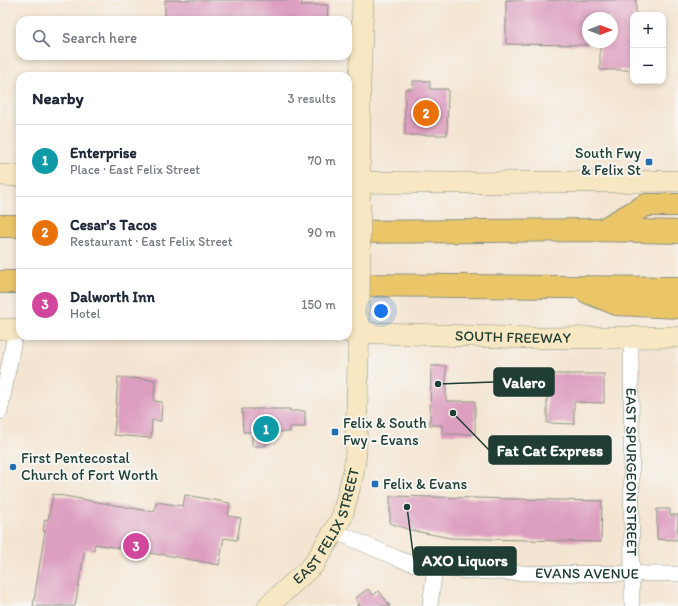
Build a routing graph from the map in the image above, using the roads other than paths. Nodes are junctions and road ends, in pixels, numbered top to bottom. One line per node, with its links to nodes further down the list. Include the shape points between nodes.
1 (363, 0): 5 (main road, EAST FELIX STREET)
2 (0, 175): 3 (main road)
3 (16, 176)
4 (678, 181): 5 (main road)
5 (354, 182): 18 (main road, EAST FELIX STREET, bridge, via 360,204)
6 (678, 205): 9 (highway, via 646,205)
7 (0, 226): 8 (highway)
8 (16, 226)
9 (601, 230): 10 (highway); 11 (highway)
10 (352, 232)
11 (678, 232)
12 (0, 282): 13 (highway)
13 (16, 282)
14 (352, 285): 15 (highway)
15 (575, 287): 16 (highway); 17 (highway, via 617,304)
16 (678, 288)
17 (678, 307)
18 (355, 327): 20 (main road, SOUTH FREEWAY, via 533,338); 23 (main road, EAST FELIX STREET, via 356,452 342,517)
19 (12, 329): 22 (street)
20 (631, 337): 21 (main road, SOUTH FREEWAY); 25 (street, EAST SPURGEON STREET)
21 (678, 337)
22 (0, 412)
23 (334, 531): 24 (street, EVANS AVENUE, via 401,560); 27 (main road, EAST FELIX STREET, via 314,564)
24 (435, 567): 25 (street, EVANS AVENUE, via 467,571); 28 (street)
25 (632, 574): 26 (street, EVANS AVENUE); 29 (street, EAST SPURGEON STREET)
26 (678, 574)
27 (268, 606)
28 (430, 606)
29 (632, 606)

